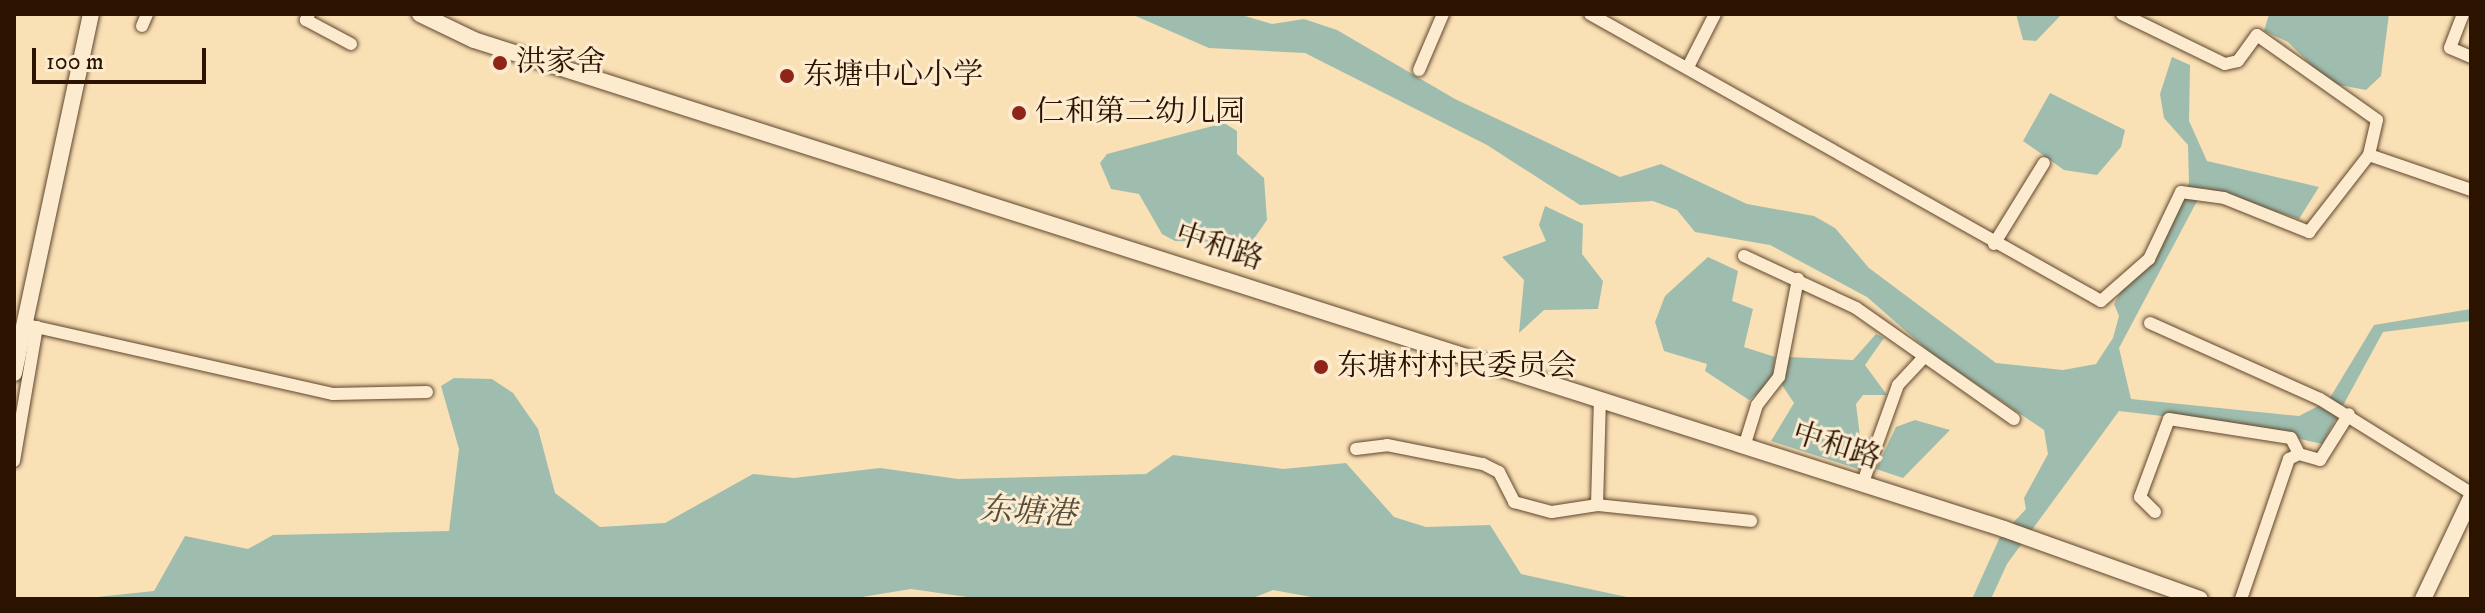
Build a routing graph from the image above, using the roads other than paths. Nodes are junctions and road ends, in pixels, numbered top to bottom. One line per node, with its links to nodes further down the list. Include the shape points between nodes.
1 (91, 14): 20 (street)
2 (309, 14): 9 (street, via 306,20)
3 (421, 14): 24 (street, 中和路, via 474,40)
4 (1443, 14): 12 (street)
5 (1590, 14): 11 (street)
6 (1715, 14): 11 (street)
7 (2122, 14): 13 (street, via 2225,64 2238,61 2257,35 2377,120)
8 (2463, 14): 10 (street, via 2450,48)
9 (351, 44)
10 (2471, 57)
11 (1688, 67): 16 (street)
12 (1419, 70)
13 (2369, 155): 15 (street); 16 (street, via 2309,232 2224,198 2181,192 2149,259 2101,301)
14 (2044, 163): 16 (street)
15 (2471, 190)
16 (1994, 244)
17 (1744, 256): 18 (street)
18 (1798, 279): 21 (street, via 1856,308); 27 (street, via 1779,377 1757,405)
19 (2150, 323): 25 (street)
20 (32, 326): 22 (street); 23 (street, via 333,394); 30 (street)
21 (1921, 360): 26 (street); 31 (street, via 1898,385)
22 (14, 373)
23 (427, 392)
24 (1600, 399): 27 (street, 中和路); 33 (street)
25 (2349, 414): 29 (street, via 2320,460); 32 (street)
26 (2014, 419)
27 (1744, 447): 31 (street, 中和路)
28 (1356, 449): 33 (street, via 1387,445 1483,464 1499,472 1514,502 1552,512)
29 (2299, 454): 34 (street, via 2291,438 2169,419 2140,497); 37 (street, via 2289,459)
30 (14, 461)
31 (1862, 485): 36 (street, 中和路)
32 (2471, 496): 38 (street)
33 (1597, 505): 35 (street)
34 (2155, 512)
35 (1751, 521)
36 (2200, 599)
37 (2241, 599)
38 (2423, 599)

